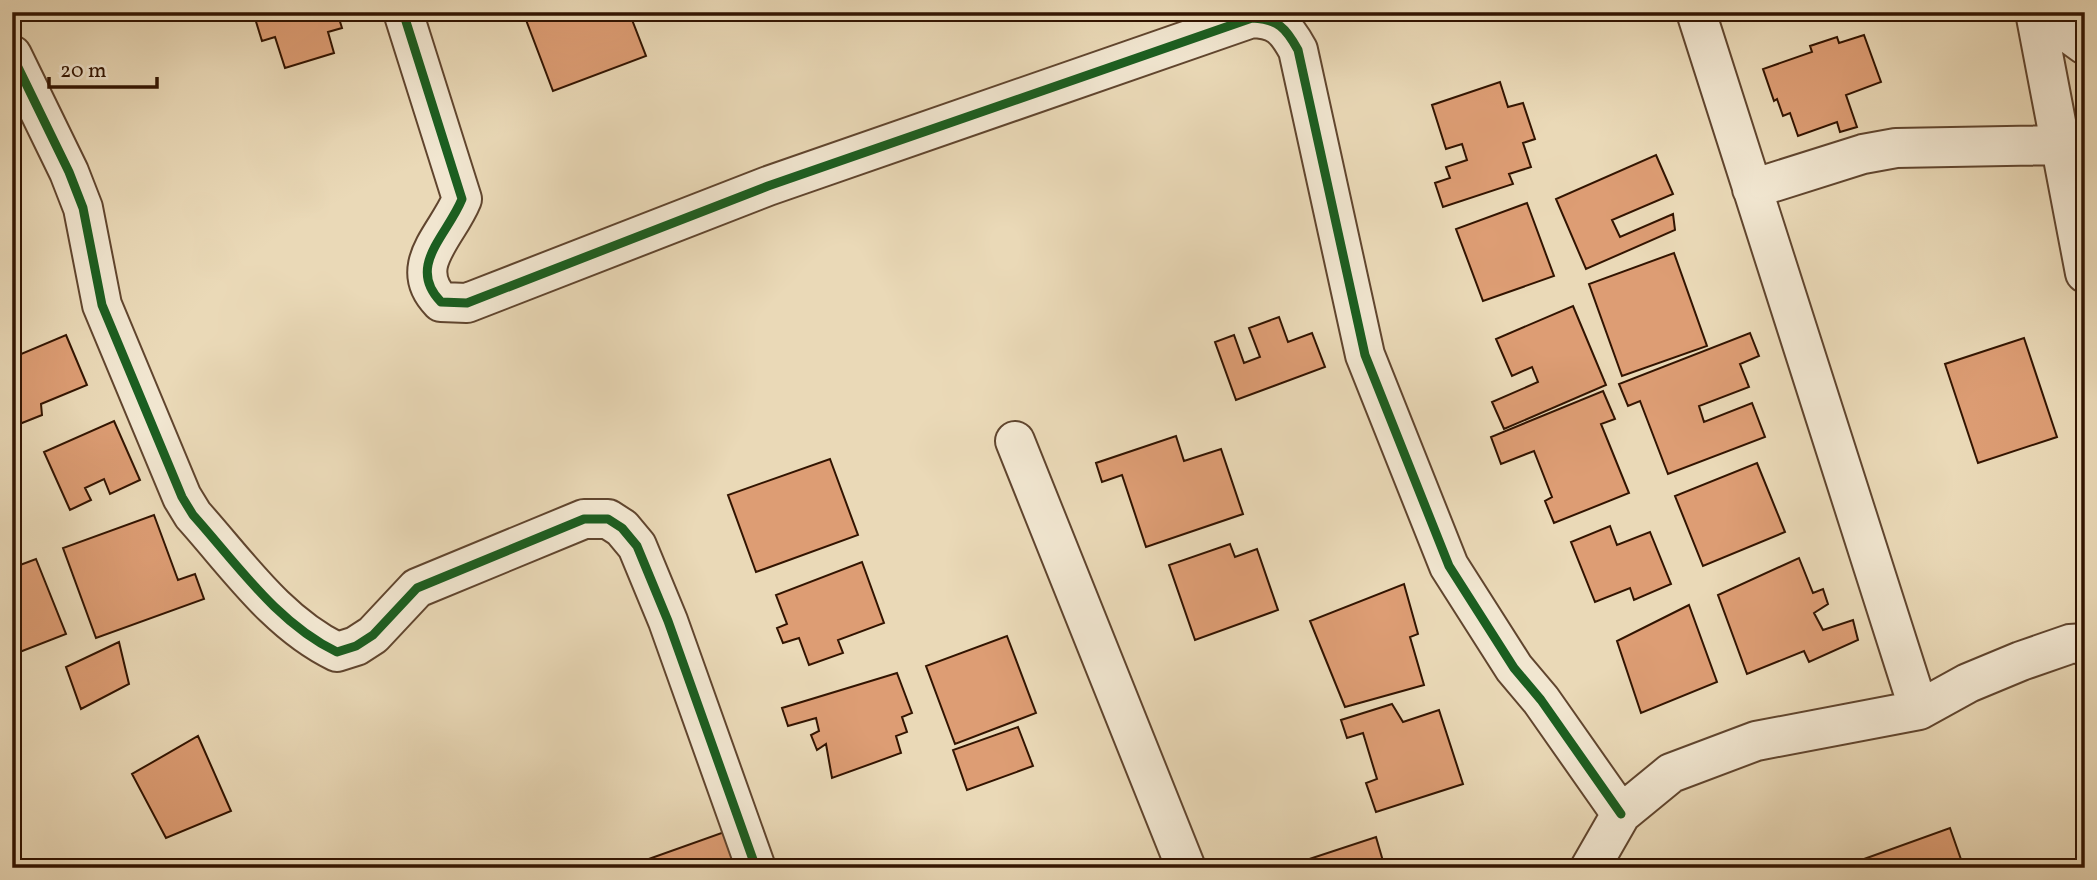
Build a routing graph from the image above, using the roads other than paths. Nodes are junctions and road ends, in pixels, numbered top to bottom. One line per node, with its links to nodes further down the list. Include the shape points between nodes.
1 (403, 12): 12 (street, via 462,199 428,260 424,277 441,302 467,303 768,186 1148,54 1252,18 1278,22 1298,50 1364,355 1449,566 1514,668)
2 (1696, 12): 7 (street)
3 (2037, 12): 4 (street); 6 (street)
4 (2085, 45)
5 (12, 55): 13 (street, via 83,208 102,304 183,496 193,515 285,618 309,639 337,652 373,635 417,588 584,519 608,519 637,546)
6 (2061, 145): 7 (street, via 1896,148); 8 (street)
7 (1752, 189): 11 (street)
8 (2084, 267)
9 (1015, 441): 14 (street)
10 (2085, 643): 11 (street, via 2021,661)
11 (1919, 710): 12 (street, via 1756,741 1671,773)
12 (1621, 814): 15 (street)
13 (757, 868)
14 (1186, 868)
15 (1590, 868)

